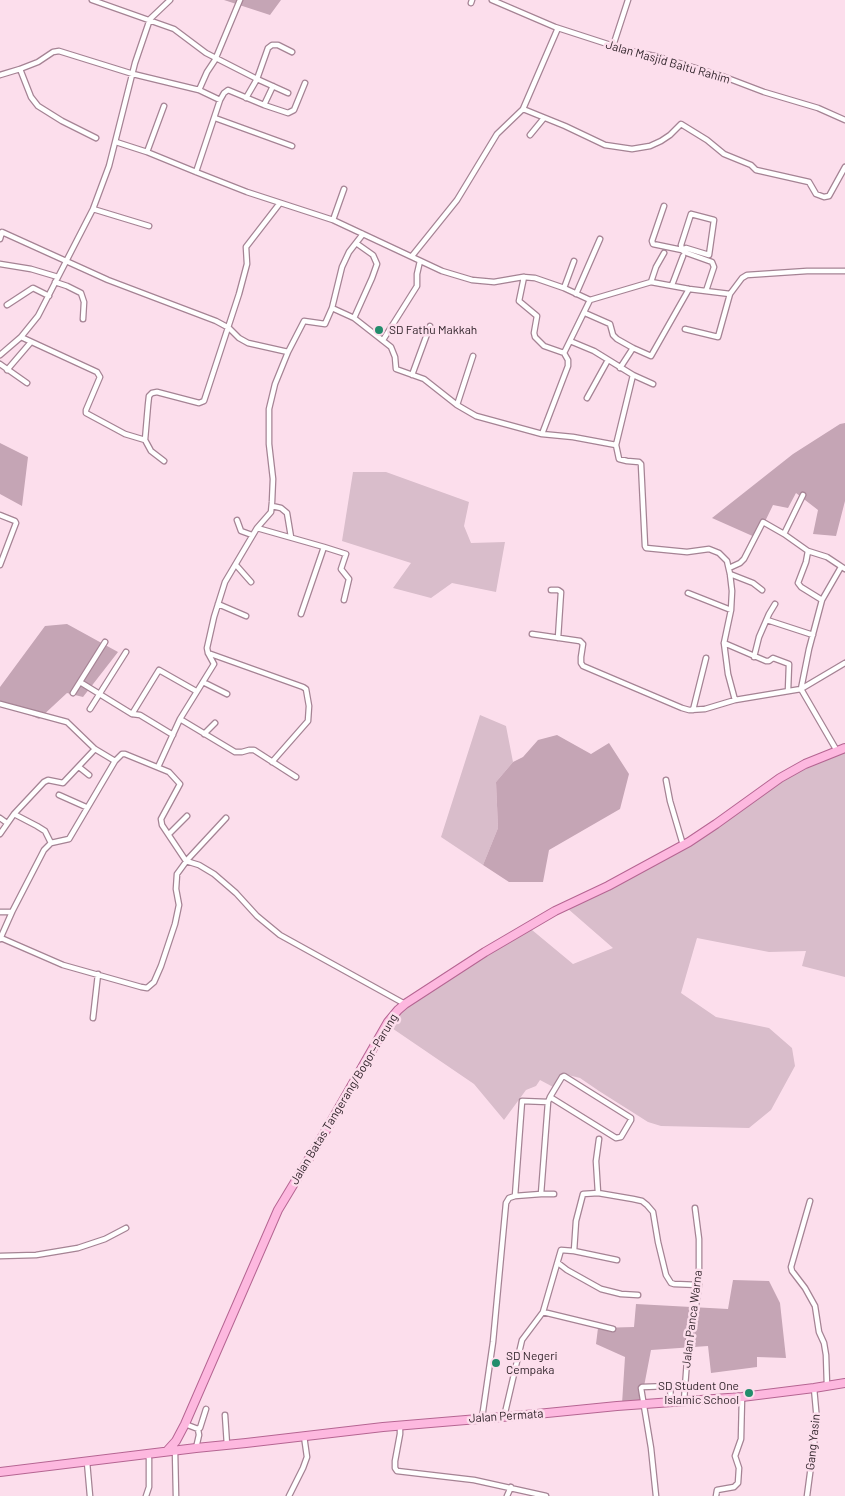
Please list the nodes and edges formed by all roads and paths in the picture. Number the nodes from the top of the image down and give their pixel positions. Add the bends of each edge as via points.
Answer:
1 (92, 0) edge
2 (170, 0) edge
3 (492, 0) edge
4 (628, 0) edge
5 (238, 1) edge
6 (150, 19) junction
7 (558, 28) junction
8 (613, 46) junction
9 (292, 52) dead end
10 (216, 57) junction
11 (20, 69) junction
12 (133, 74) junction
13 (0, 75) edge
14 (257, 79) junction
15 (305, 83) dead end
16 (273, 86) junction
17 (199, 90) junction
18 (288, 93) dead end
19 (246, 98) junction
20 (220, 100) junction
21 (264, 105) junction
22 (164, 106) dead end
23 (523, 109) junction
24 (215, 118) junction
25 (544, 118) junction
26 (845, 120) edge
27 (530, 135) dead end
28 (96, 138) dead end
29 (116, 142) junction
30 (292, 146) dead end
31 (147, 152) junction
32 (845, 167) edge
33 (196, 172) junction
34 (344, 189) dead end
35 (280, 202) junction
36 (664, 206) dead end
37 (93, 209) junction
38 (333, 220) junction
39 (149, 226) dead end
40 (363, 234) junction
41 (0, 239) edge
42 (600, 239) dead end
43 (356, 243) junction
44 (682, 250) junction
45 (664, 253) dead end
46 (412, 256) junction
47 (682, 256) dead end
48 (66, 261) junction
49 (420, 261) junction
50 (574, 261) dead end
51 (0, 264) edge
52 (845, 271) edge
53 (524, 277) junction
54 (57, 279) junction
55 (651, 282) junction
56 (672, 285) junction
57 (564, 288) junction
58 (689, 289) junction
59 (706, 291) junction
60 (576, 294) junction
61 (730, 294) junction
62 (49, 296) junction
63 (590, 300) junction
64 (7, 305) dead end
65 (332, 308) junction
66 (584, 313) junction
67 (354, 318) junction
68 (83, 319) dead end
69 (430, 326) dead end
70 (229, 328) junction
71 (685, 329) dead end
72 (21, 337) junction
73 (384, 340) junction
74 (570, 341) junction
75 (31, 342) junction
76 (633, 348) junction
77 (288, 352) junction
78 (564, 353) junction
79 (0, 355) edge
80 (473, 356) dead end
81 (608, 360) junction
82 (0, 364) edge
83 (620, 368) junction
84 (7, 370) junction
85 (412, 375) junction
86 (633, 375) junction
87 (27, 383) dead end
88 (653, 384) dead end
89 (587, 398) dead end
90 (456, 405) junction
91 (542, 434) junction
92 (145, 440) junction
93 (616, 445) junction
94 (164, 461) dead end
95 (803, 495) dead end
96 (272, 506) junction
97 (0, 515) edge
98 (237, 520) dead end
99 (257, 528) junction
100 (784, 534) junction
101 (252, 535) junction
102 (291, 537) junction
103 (324, 547) junction
104 (808, 550) junction
105 (236, 565) junction
106 (0, 566) edge
107 (729, 568) junction
108 (843, 568) edge
109 (730, 574) junction
110 (251, 582) dead end
111 (551, 590) dead end
112 (762, 590) dead end
113 (688, 592) dead end
114 (344, 600) dead end
115 (822, 600) junction
116 (218, 604) junction
117 (776, 604) dead end
118 (731, 610) junction
119 (301, 614) dead end
120 (246, 616) dead end
121 (767, 620) junction
122 (532, 634) dead end
123 (813, 635) junction
124 (558, 638) junction
125 (105, 642) dead end
126 (724, 643) junction
127 (126, 652) dead end
128 (208, 653) junction
129 (754, 656) junction
130 (706, 658) dead end
131 (845, 663) edge
132 (80, 682) junction
133 (203, 682) junction
134 (801, 689) junction
135 (196, 691) junction
136 (788, 691) junction
137 (73, 693) dead end
138 (100, 694) junction
139 (227, 694) dead end
140 (735, 700) junction
141 (0, 704) edge
142 (90, 710) dead end
143 (693, 710) junction
144 (132, 714) junction
145 (180, 719) junction
146 (215, 723) dead end
147 (204, 734) junction
148 (173, 735) junction
149 (95, 749) junction
150 (841, 749) edge
151 (114, 761) junction
152 (272, 762) junction
153 (79, 767) junction
154 (158, 767) junction
155 (88, 775) dead end
156 (296, 777) dead end
157 (666, 780) dead end
158 (59, 795) dead end
159 (86, 808) junction
160 (14, 814) junction
161 (187, 816) dead end
162 (0, 818) edge
163 (226, 818) dead end
164 (7, 823) junction
165 (0, 834) edge
166 (169, 834) junction
167 (51, 843) junction
168 (683, 845) junction
169 (186, 861) junction
170 (0, 912) edge
171 (12, 912) junction
172 (0, 938) edge
173 (98, 974) junction
174 (405, 1004) junction
175 (93, 1018) dead end
176 (549, 1100) junction
177 (598, 1139) dead end
178 (598, 1193) junction
179 (541, 1194) junction
180 (554, 1194) dead end
181 (515, 1196) junction
182 (810, 1201) dead end
183 (696, 1208) dead end
184 (126, 1228) dead end
185 (574, 1251) junction
186 (0, 1256) edge
187 (617, 1260) dead end
188 (558, 1263) junction
189 (698, 1285) junction
190 (638, 1295) dead end
191 (543, 1312) junction
192 (613, 1329) dead end
193 (845, 1383) edge
194 (827, 1386) junction
195 (814, 1388) junction
196 (742, 1397) junction
197 (684, 1401) junction
198 (671, 1402) junction
199 (644, 1404) junction
200 (206, 1409) dead end
201 (225, 1415) dead end
202 (504, 1417) junction
203 (482, 1418) junction
204 (185, 1424) junction
205 (400, 1426) junction
206 (198, 1429) junction
207 (304, 1436) junction
208 (227, 1446) junction
209 (196, 1448) junction
210 (171, 1451) junction
211 (148, 1454) junction
212 (86, 1462) junction
213 (0, 1472) edge
214 (511, 1487) junction
215 (90, 1496) edge
216 (146, 1496) edge
217 (176, 1496) edge
218 (290, 1496) edge
219 (507, 1496) edge
220 (546, 1496) edge
221 (656, 1496) edge
222 (716, 1496) edge
223 (809, 1496) edge

1 - 6 street
2 - 6 street
3 - 7 street, Jalan Masjid Baitu Rahim
4 - 8 street
5 - 10 street
6 - 10 street via 174,29
6 - 12 street
7 - 8 street, Jalan Masjid Baitu Rahim
7 - 23 street
8 - 26 street, Jalan Masjid Baitu Rahim via 722,76
9 - 14 street via 278,45 268,48
10 - 14 street
10 - 17 street
11 - 12 street via 59,51
11 - 13 street
11 - 28 street via 38,106
12 - 17 street
12 - 29 street
14 - 16 street
14 - 19 street
15 - 21 street via 292,112
16 - 18 street
16 - 21 street
17 - 20 street
19 - 20 street via 228,90
19 - 21 street
20 - 24 street
22 - 31 street
23 - 25 street
23 - 46 street via 498,134 457,200
24 - 30 street
24 - 33 street
25 - 27 street
25 - 32 street via 605,145 632,149 656,144 681,124 724,154 756,170 809,182 816,194 824,197 829,196
29 - 31 street
29 - 37 street
31 - 33 street
33 - 35 street
34 - 38 street
35 - 38 street
35 - 70 street via 246,246 246,267
36 - 44 street via 653,244
37 - 39 street
37 - 48 street
38 - 40 street
40 - 43 street
40 - 46 street
41 - 48 street via 2,232
42 - 60 street
43 - 65 street via 342,267
43 - 67 street via 373,255 376,264
44 - 44 street via 686,248 709,254 714,220 691,214
44 - 59 street via 712,262 714,267
45 - 55 street
46 - 49 street
47 - 56 street
48 - 54 street
48 - 70 street
49 - 53 street via 472,280 494,282
49 - 73 street via 417,286
50 - 57 street
51 - 54 street via 31,269
52 - 61 street via 747,275
53 - 57 street
53 - 78 street via 519,301 537,316 535,337 544,346
54 - 62 street
54 - 68 street via 81,294
55 - 56 street
55 - 63 street
56 - 58 street
57 - 60 street
58 - 59 street
58 - 76 street via 653,354
59 - 61 street
60 - 63 street
61 - 71 street via 718,337
62 - 64 street via 33,288
62 - 72 street
63 - 66 street
65 - 67 street
65 - 77 street via 325,324 304,321
66 - 74 street
66 - 76 street via 610,324 616,339
67 - 73 street
69 - 85 street
70 - 77 street via 248,343
70 - 92 street via 204,401 199,403 152,393 149,396
72 - 75 street
72 - 79 street
73 - 85 street via 394,352 396,369
74 - 78 street
74 - 81 street
75 - 84 street
75 - 92 street via 97,372 100,377 86,413 125,434
76 - 83 street
77 - 96 street via 269,410
78 - 91 street via 568,366
80 - 90 street
81 - 83 street
81 - 89 street
82 - 84 street
83 - 86 street
84 - 87 street
85 - 90 street via 433,385
86 - 88 street
86 - 93 street
90 - 91 street via 476,416
91 - 93 street
92 - 94 street via 151,451
93 - 107 street via 620,459 640,464 644,546 687,552 713,549 724,557
95 - 100 street
96 - 99 street via 269,516
96 - 102 street via 287,513
97 - 106 street via 16,523
98 - 101 street via 241,531
99 - 101 street
99 - 102 street
100 - 104 street
100 - 107 street via 763,522 744,558
101 - 105 street
102 - 103 street
103 - 114 street via 346,554 341,569 349,579
103 - 119 street
104 - 108 street
104 - 115 street via 798,583
105 - 110 street
105 - 116 street via 227,577
107 - 109 street
108 - 115 street
109 - 112 street
109 - 118 street
111 - 124 street via 561,592
113 - 118 street
115 - 123 street
116 - 120 street
116 - 128 street
117 - 121 street
118 - 126 street
121 - 123 street
121 - 129 street
122 - 124 street
123 - 134 street
124 - 143 street via 582,642 582,666
125 - 132 street
126 - 129 street
126 - 140 street
127 - 138 street
128 - 133 street via 214,664
128 - 152 street via 306,690 308,720
129 - 136 street via 789,664
130 - 143 street
131 - 134 street
132 - 137 street
132 - 138 street
133 - 135 street
133 - 139 street
134 - 136 street
134 - 150 street
135 - 144 street via 159,670
135 - 145 street
136 - 140 street
138 - 142 street
138 - 144 street
140 - 143 street
141 - 149 street via 67,722
144 - 148 street via 140,715
145 - 147 street
145 - 148 street
146 - 147 street
147 - 152 street via 235,752 252,750
148 - 154 street
149 - 151 street
149 - 153 street
150 - 168 main road, Jalan Batas Tangerang/Bogor–Parung via 780,778
151 - 154 street via 125,754
151 - 159 street
152 - 156 street
153 - 155 street
153 - 160 street via 62,784 45,781
154 - 166 street via 169,772 180,784 161,819
157 - 168 street
158 - 159 street
159 - 167 street via 69,839
160 - 164 street
160 - 167 street via 45,831
161 - 166 street
162 - 164 street
163 - 169 street
164 - 165 street
166 - 169 street
167 - 171 street via 44,850
168 - 174 main road, Jalan Batas Tangerang/Bogor–Parung via 554,911
169 - 173 street via 176,881 179,905 175,924 153,983 144,988
169 - 174 street via 214,874 280,935
170 - 171 street
171 - 172 street
172 - 173 street via 63,965
173 - 175 street
174 - 204 main road, Jalan Batas Tangerang/Bogor–Parung via 388,1022 278,1210
176 - 176 street via 564,1076 631,1120 621,1137 616,1138
176 - 179 street
176 - 181 street via 522,1101
177 - 178 street
178 - 185 street via 583,1194 576,1221
178 - 189 street via 647,1205 653,1212 666,1275 674,1284
179 - 180 street
179 - 181 street
181 - 203 street via 506,1203 493,1342
182 - 194 street via 791,1267 815,1306 826,1355
183 - 189 street, Jalan Panca Warna
184 - 186 street via 78,1248 36,1255
185 - 187 street
185 - 188 street via 561,1250
188 - 190 street via 601,1289
188 - 191 street
189 - 197 street, Jalan Panca Warna via 689,1333
191 - 192 street
191 - 202 street via 521,1344
193 - 194 main road, Jalan Permata
194 - 195 main road, Jalan Permata
195 - 196 main road, Jalan Permata
195 - 223 street, Gang Yasin via 817,1421
196 - 197 main road, Jalan Permata
196 - 222 street via 741,1438 734,1456 739,1468 738,1483 734,1487 717,1490
197 - 198 main road, Jalan Permata
198 - 199 main road, Jalan Permata
198 - 199 street via 670,1386 642,1387
199 - 202 main road, Jalan Permata
199 - 221 street
200 - 206 street
201 - 208 street
202 - 203 main road, Jalan Permata
203 - 205 main road, Jalan Permata
204 - 206 street
204 - 210 main road, Jalan Batas Tangerang/Bogor–Parung
205 - 207 main road, Jalan Permata
205 - 214 street via 394,1461 396,1471
206 - 209 street
207 - 208 main road, Jalan Permata
207 - 218 street via 307,1456
208 - 209 main road, Jalan Permata
209 - 210 main road, Jalan Permata
210 - 211 main road
210 - 217 street
211 - 212 main road
211 - 216 street via 149,1487
212 - 213 main road
212 - 215 street
214 - 219 street
214 - 220 street

